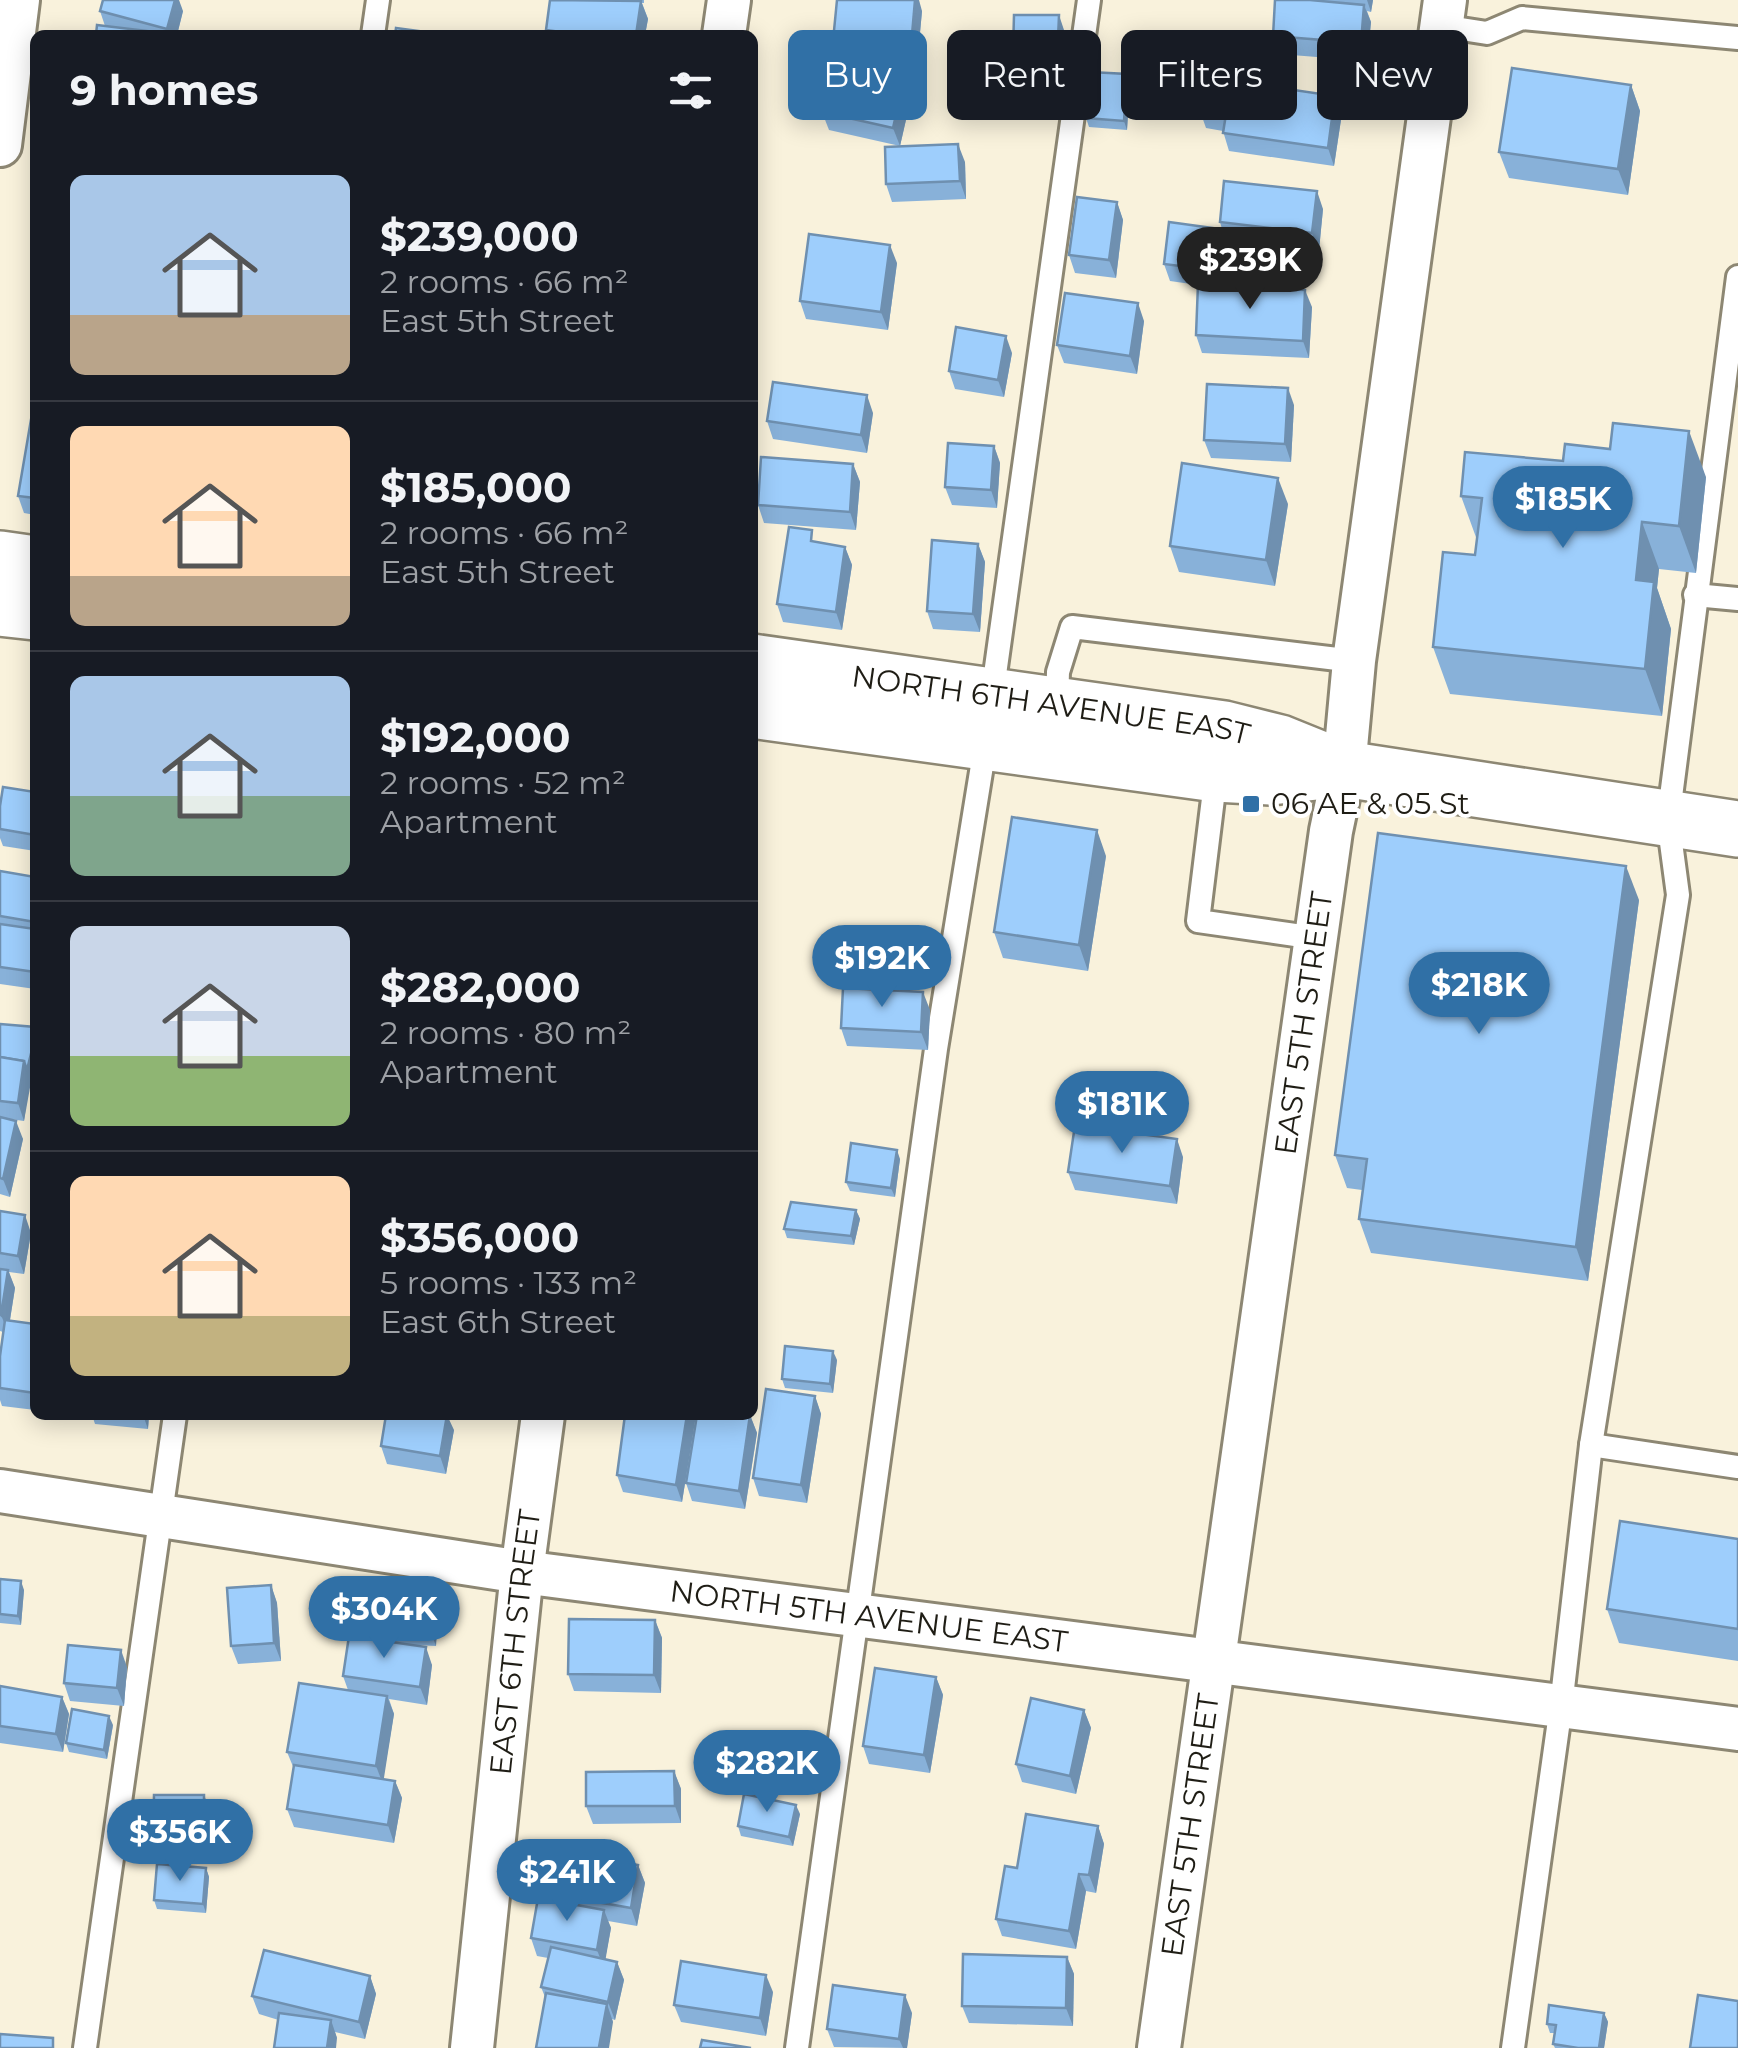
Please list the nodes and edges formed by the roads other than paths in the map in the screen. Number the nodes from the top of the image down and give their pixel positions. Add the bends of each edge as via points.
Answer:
1 (18, 0) edge
2 (378, 0) edge
3 (729, 0) edge
4 (1089, 0) edge
5 (1444, 13) edge
6 (374, 30) edge
7 (725, 30) edge
8 (1738, 38) edge
9 (0, 144) edge
10 (1738, 278) edge
11 (0, 560) edge
12 (30, 563) edge
13 (1695, 595) junction
14 (1738, 599) edge
15 (0, 608) edge
16 (30, 611) edge
17 (1354, 661) junction
18 (758, 663) edge
19 (1057, 703) junction
20 (758, 710) edge
21 (989, 718) junction
22 (1344, 769) junction
23 (1216, 774) junction
24 (1668, 820) junction
25 (1738, 829) edge
26 (1316, 938) junction
27 (174, 1420) edge
28 (542, 1420) edge
29 (1592, 1445) junction
30 (1738, 1467) edge
31 (0, 1491) edge
32 (160, 1516) junction
33 (522, 1572) junction
34 (857, 1616) junction
35 (1216, 1663) junction
36 (1561, 1706) junction
37 (1738, 1729) edge
38 (86, 2048) edge
39 (472, 2048) edge
40 (796, 2048) edge
41 (1159, 2048) edge
42 (1513, 2048) edge

1 - 9 street
2 - 6 lane
3 - 7 street
4 - 21 lane
5 - 8 lane via 1488,33 1522,18
5 - 17 street, EAST 5TH STREET
10 - 13 lane
11 - 12 main road
13 - 14 lane
13 - 24 lane
15 - 16 main road
17 - 19 lane via 1072,627 1058,672
17 - 22 street, EAST 5TH STREET
18 - 21 main road, NORTH 6TH AVENUE EAST
19 - 21 main road, NORTH 6TH AVENUE EAST
19 - 22 main road, NORTH 6TH AVENUE EAST via 1224,729
20 - 21 main road, NORTH 6TH AVENUE EAST
21 - 23 main road, NORTH 6TH AVENUE EAST
21 - 34 lane
22 - 23 main road, NORTH 6TH AVENUE EAST
22 - 24 main road, NORTH 6TH AVENUE EAST
22 - 26 street, EAST 5TH STREET
23 - 26 lane via 1198,921
24 - 25 main road, NORTH 6TH AVENUE EAST
24 - 29 lane via 1678,896
26 - 35 street, EAST 5TH STREET
27 - 32 lane
28 - 33 street, EAST 6TH STREET
29 - 30 lane
29 - 36 lane
31 - 32 street, NORTH 5TH AVENUE EAST
32 - 33 street, NORTH 5TH AVENUE EAST
32 - 38 lane
33 - 34 street, NORTH 5TH AVENUE EAST
33 - 39 street, EAST 6TH STREET
34 - 35 street, NORTH 5TH AVENUE EAST
34 - 40 lane
35 - 36 street, NORTH 5TH AVENUE EAST
35 - 41 street, EAST 5TH STREET
36 - 37 street, NORTH 5TH AVENUE EAST
36 - 42 lane

